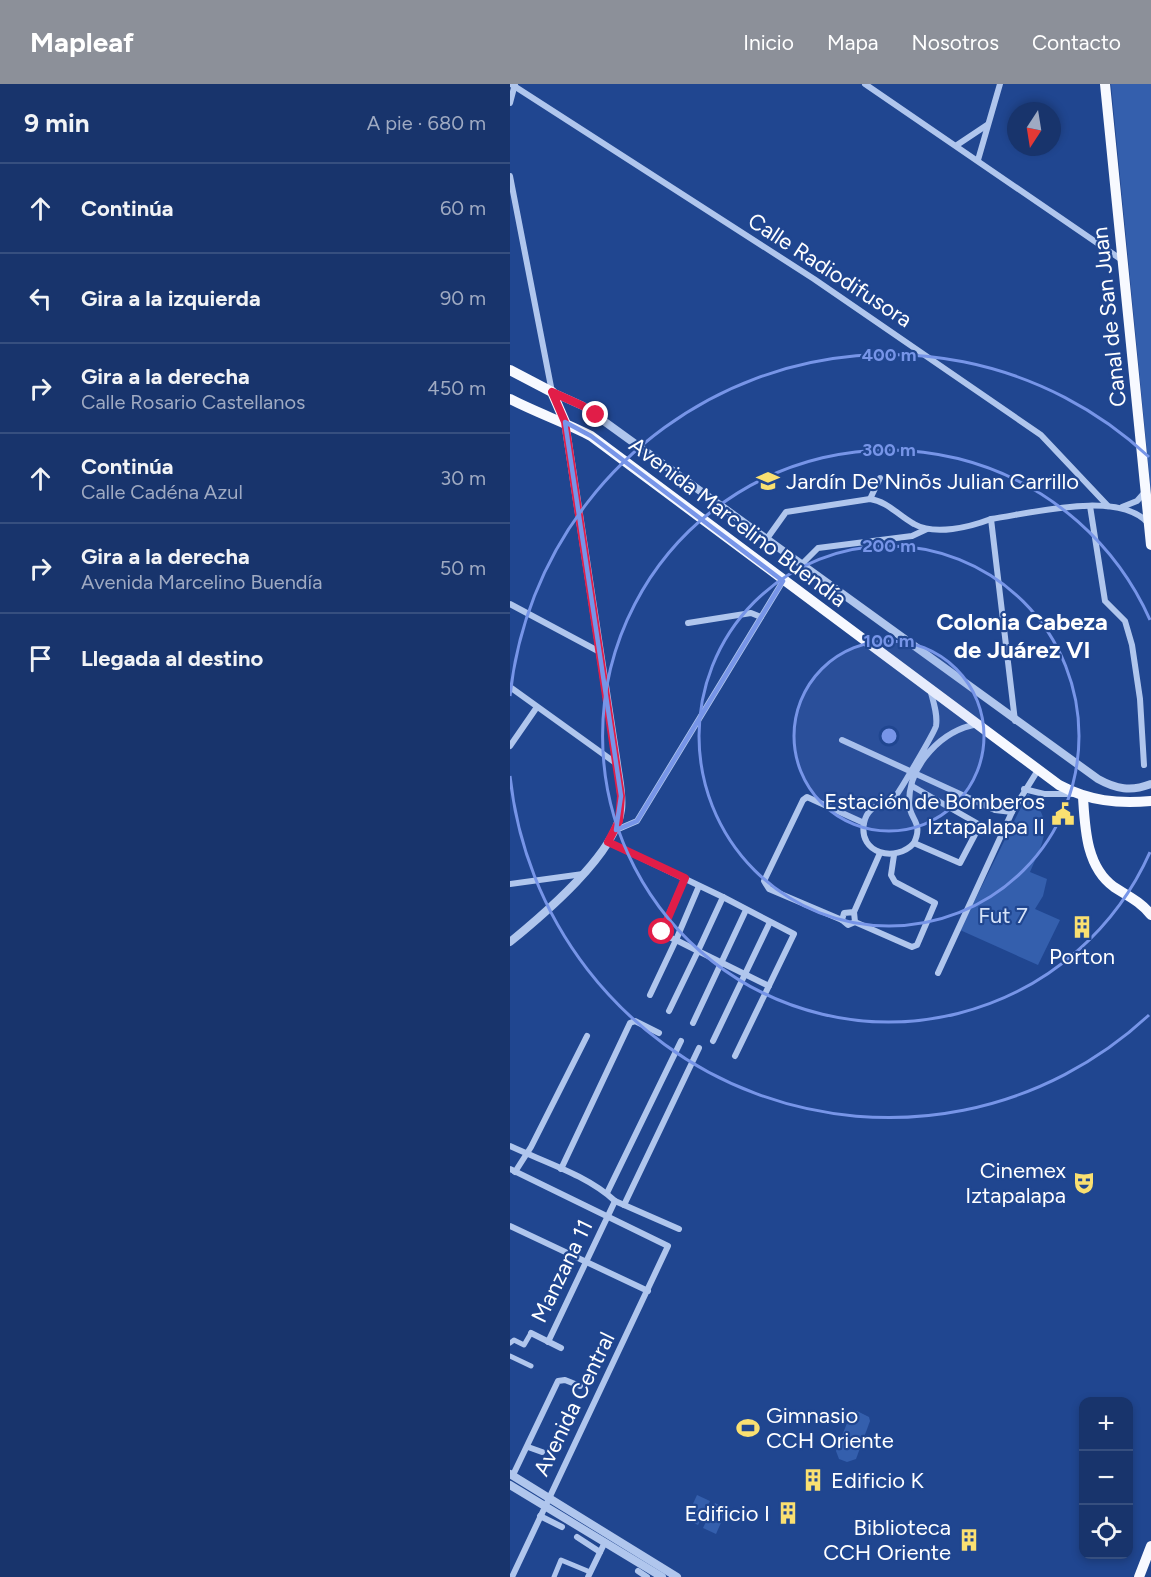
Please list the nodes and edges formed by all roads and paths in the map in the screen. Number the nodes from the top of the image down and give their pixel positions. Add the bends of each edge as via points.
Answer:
1 (514, 84) edge
2 (865, 84) edge
3 (1000, 84) edge
4 (1105, 84) edge
5 (510, 103) edge
6 (988, 125) junction
7 (957, 145) junction
8 (978, 160) junction
9 (510, 176) edge
10 (1123, 261) junction
11 (510, 370) edge
12 (552, 392) junction
13 (510, 399) edge
14 (565, 422) junction
15 (880, 478) dead end
16 (1146, 490) junction
17 (870, 499) junction
18 (1090, 506) junction
19 (1108, 506) junction
20 (1122, 507) junction
21 (992, 519) junction
22 (1150, 524) edge
23 (927, 529) junction
24 (766, 540) junction
25 (1151, 545) edge
26 (802, 564) junction
27 (783, 581) junction
28 (510, 604) edge
29 (761, 617) junction
30 (688, 623) dead end
31 (598, 651) junction
32 (510, 687) edge
33 (930, 689) junction
34 (537, 707) junction
35 (1015, 721) junction
36 (978, 724) junction
37 (842, 741) dead end
38 (510, 746) edge
39 (617, 764) junction
40 (1144, 765) dead end
41 (1038, 770) junction
42 (914, 773) junction
43 (1151, 784) edge
44 (912, 786) junction
45 (1024, 789) junction
46 (1080, 796) junction
47 (1151, 801) edge
48 (1012, 812) junction
49 (864, 823) junction
50 (616, 830) junction
51 (608, 842) junction
52 (914, 843) junction
53 (880, 853) junction
54 (894, 855) junction
55 (583, 873) junction
56 (685, 878) junction
57 (510, 884) edge
58 (699, 886) junction
59 (723, 897) junction
60 (746, 910) junction
61 (1151, 915) edge
62 (856, 916) junction
63 (842, 918) junction
64 (770, 922) junction
65 (676, 940) junction
66 (510, 942) edge
67 (698, 951) junction
68 (721, 962) junction
69 (745, 973) junction
70 (938, 973) dead end
71 (769, 986) junction
72 (650, 995) dead end
73 (669, 1011) dead end
74 (693, 1023) dead end
75 (659, 1033) dead end
76 (587, 1036) dead end
77 (681, 1041) dead end
78 (713, 1041) dead end
79 (699, 1048) dead end
80 (735, 1056) dead end
81 (510, 1146) edge
82 (526, 1154) junction
83 (561, 1169) junction
84 (512, 1171) edge
85 (607, 1193) junction
86 (615, 1201) junction
87 (624, 1205) junction
88 (608, 1216) junction
89 (510, 1226) edge
90 (678, 1229) dead end
91 (586, 1262) junction
92 (648, 1291) junction
93 (531, 1333) joint
94 (548, 1342) junction
95 (510, 1343) edge
96 (561, 1348) dead end
97 (510, 1356) edge
98 (531, 1366) dead end
99 (580, 1386) dead end
100 (528, 1447) junction
101 (542, 1452) dead end
102 (512, 1474) edge
103 (510, 1485) edge
104 (547, 1502) junction
105 (540, 1516) junction
106 (561, 1527) dead end
107 (577, 1537) dead end
108 (605, 1542) junction
109 (1151, 1546) edge
110 (600, 1552) junction
111 (638, 1571) dead end
112 (589, 1574) edge
113 (512, 1577) edge
114 (554, 1577) edge
115 (647, 1577) edge
116 (660, 1577) edge
117 (677, 1577) edge
118 (1139, 1577) edge

1 - 5 street
1 - 19 street, Calle Radiodifusora via 814,279 1041,435
2 - 7 street
3 - 6 street
4 - 10 main road, Canal de San Juan
6 - 7 street
6 - 8 street
7 - 8 street
8 - 10 street
9 - 12 street
10 - 16 main road, Canal de San Juan
11 - 12 main road, Avenida Marcelino Buendía
12 - 14 main road
12 - 24 street, Avenida Marcelino Buendía via 583,406
13 - 14 main road, Avenida Marcelino Buendía via 544,417
14 - 27 main road, Avenida Marcelino Buendía via 591,436
14 - 31 street
15 - 17 street
16 - 20 street via 1137,501
16 - 22 main road, Canal de San Juan
17 - 23 street
17 - 24 street via 786,512
18 - 19 street
18 - 21 street
18 - 40 street via 1105,601 1125,621 1132,645
19 - 20 street
20 - 22 street via 1138,513
21 - 23 street
21 - 35 street
22 - 25 main road, Canal de San Juan
23 - 26 street via 912,536 818,548
24 - 26 street, Avenida Marcelino Buendía
26 - 35 street, Avenida Marcelino Buendía
27 - 29 street
27 - 33 main road, Avenida Marcelino Buendía
28 - 31 street
29 - 30 street via 751,613
29 - 50 street via 637,821
31 - 39 street
32 - 34 street
33 - 36 main road, Avenida Marcelino Buendía
33 - 42 street via 935,729
34 - 38 street
34 - 39 street
35 - 43 street, Avenida Marcelino Buendía via 1110,786 1131,789
36 - 41 main road, Avenida Marcelino Buendía
36 - 42 street via 944,737
37 - 42 street
39 - 50 street via 621,810
41 - 45 street
41 - 46 main road, Avenida Marcelino Buendía
42 - 44 street
42 - 48 street via 995,810
42 - 49 street via 900,792 870,809
44 - 52 street via 909,807 918,825
44 - 52 street via 980,825 960,863
45 - 46 street
45 - 48 street
46 - 47 main road, Avenida Marcelino Buendía via 1114,802
46 - 61 main road via 1097,868
48 - 70 street
49 - 53 street via 868,843
49 - 63 street via 807,797 764,881 769,889
50 - 51 street
51 - 55 street
51 - 56 street
52 - 54 street
53 - 54 street
53 - 62 street
54 - 62 street via 892,879 934,902 915,948
55 - 57 street
55 - 66 street via 561,899
56 - 58 street
56 - 65 street via 662,930
58 - 59 street
58 - 65 street
59 - 60 street
59 - 67 street
60 - 64 street
60 - 68 street
62 - 63 street
62 - 63 street via 848,926
64 - 69 street
64 - 71 street via 794,934
65 - 67 street
65 - 72 street
67 - 68 street
67 - 73 street
68 - 69 street
68 - 74 street
69 - 71 street
69 - 78 street
71 - 80 street
75 - 83 street via 635,1021 630,1023
76 - 82 street
77 - 85 street
79 - 87 street
81 - 82 street
82 - 83 street
82 - 84 street
83 - 85 street
84 - 88 street
85 - 86 street
86 - 87 street
86 - 88 street, Manzana 11
87 - 90 street
88 - 91 street, Manzana 11
88 - 92 street, Avenida Central via 668,1246
89 - 91 street
91 - 92 street
91 - 94 street, Manzana 11
92 - 104 street, Avenida Central
93 - 94 street
93 - 95 street via 524,1345 514,1340
94 - 96 street
97 - 98 street
99 - 100 street via 563,1379 558,1381
100 - 101 street
100 - 102 street
102 - 104 street
103 - 104 street
104 - 105 street, Avenida Central
104 - 108 street
104 - 117 street
105 - 106 street
105 - 113 street, Avenida Central
107 - 110 street
108 - 110 street
108 - 116 street
109 - 118 main road
110 - 112 street
111 - 115 street
112 - 114 street via 561,1560

